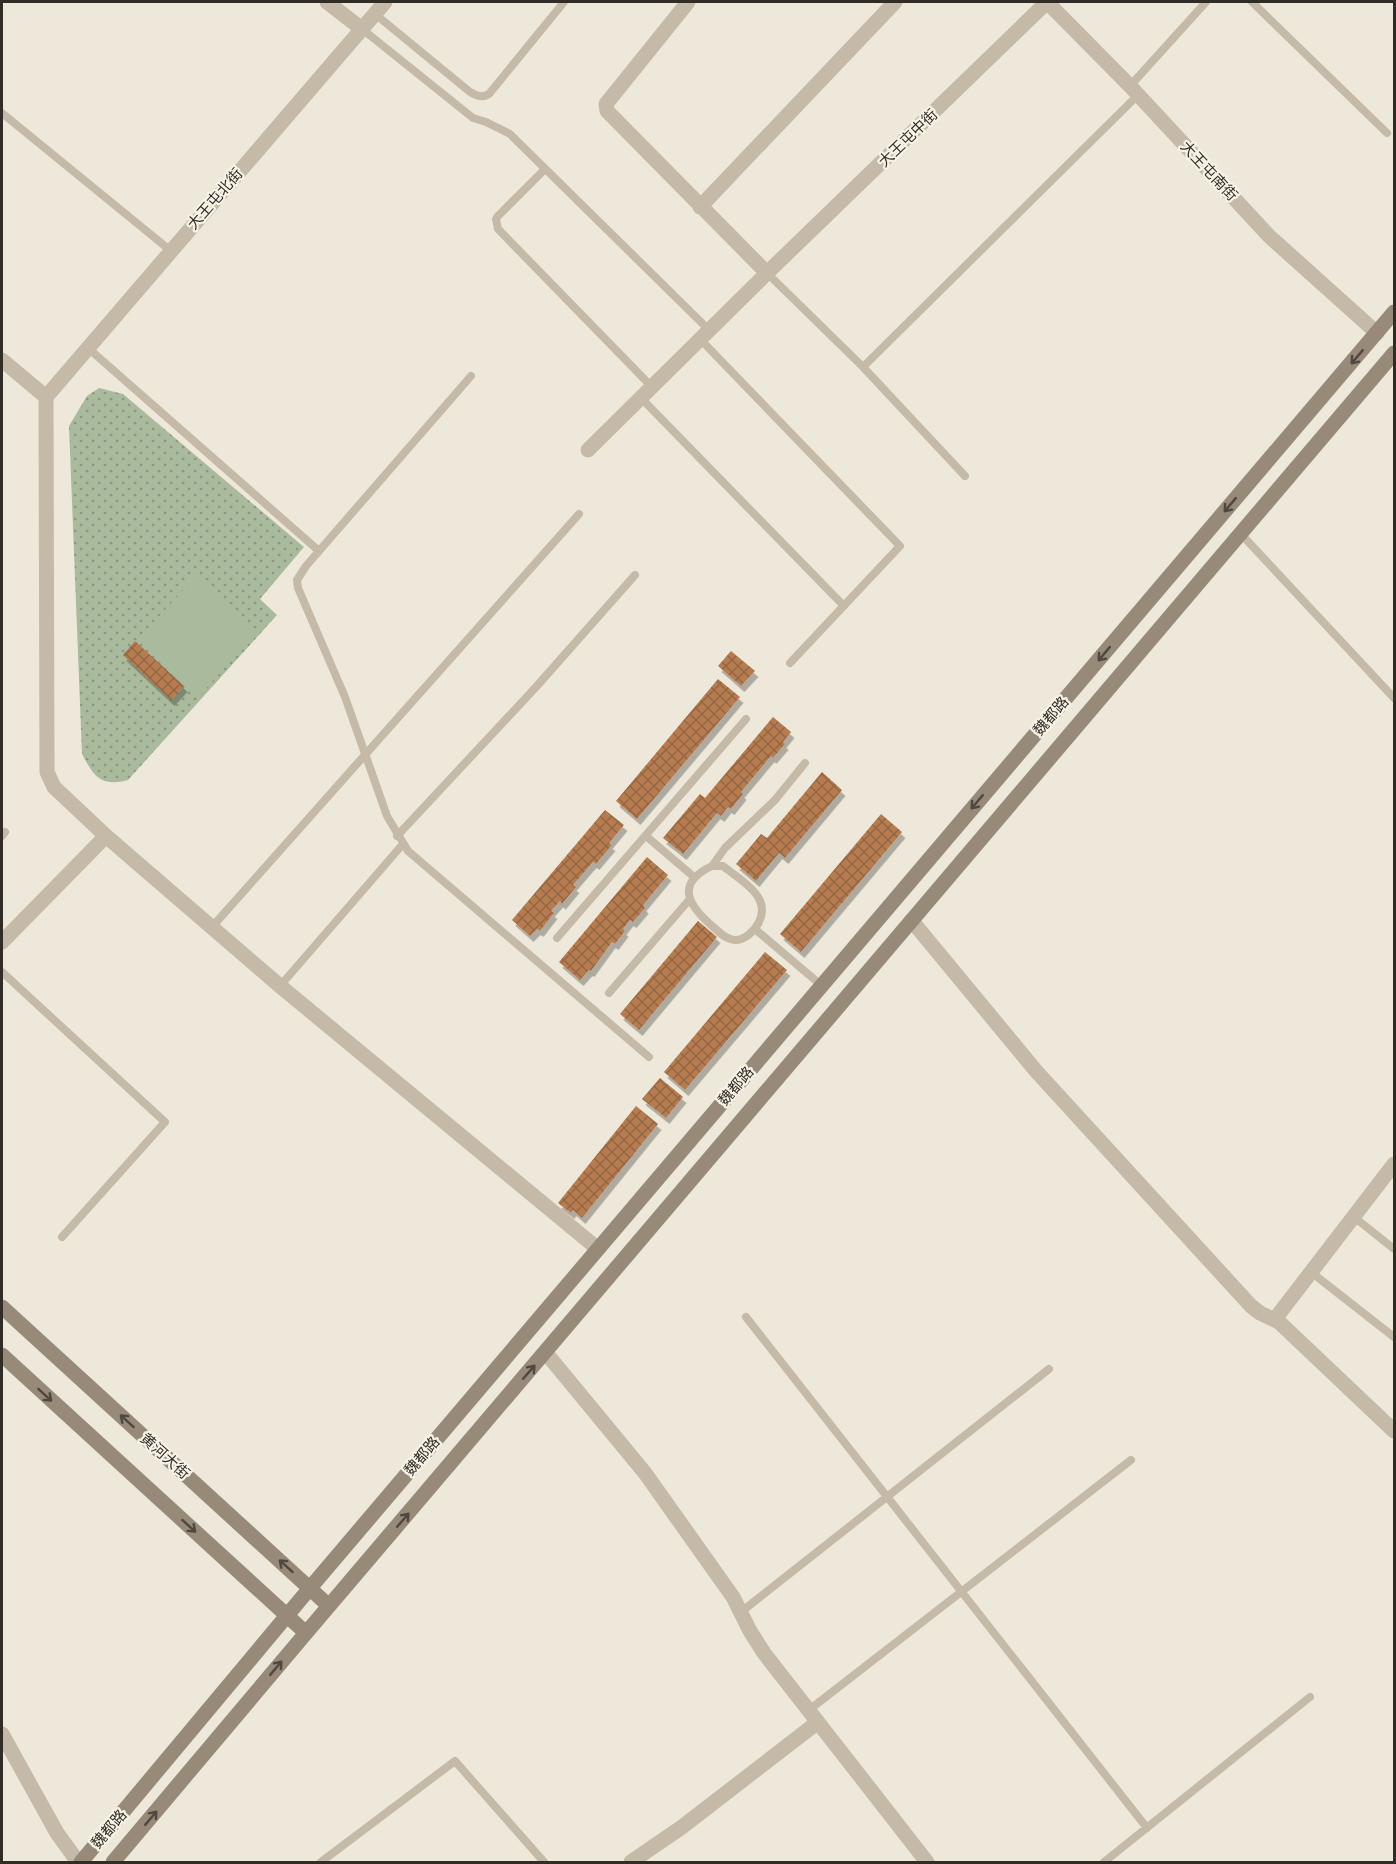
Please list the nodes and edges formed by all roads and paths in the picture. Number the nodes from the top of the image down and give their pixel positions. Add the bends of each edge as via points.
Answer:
1 (327, 2) edge
2 (385, 2) edge
3 (564, 2) edge
4 (688, 2) edge
5 (895, 2) edge
6 (1047, 2) edge
7 (1206, 2) edge
8 (1252, 2) edge
9 (375, 14) junction
10 (362, 29) junction
11 (1134, 91) junction
12 (2, 113) edge
13 (1387, 133) dead end
14 (545, 169) junction
15 (700, 207) junction
16 (171, 251) junction
17 (767, 273) junction
18 (1395, 312) edge
19 (1377, 333) junction
20 (705, 335) junction
21 (88, 348) junction
22 (1395, 353) edge
23 (2, 360) edge
24 (863, 367) junction
25 (471, 376) dead end
26 (652, 387) junction
27 (45, 397) junction
28 (641, 398) junction
29 (588, 450) dead end
30 (965, 476) dead end
31 (579, 514) dead end
32 (1241, 534) junction
33 (319, 551) junction
34 (634, 575) dead end
35 (844, 606) junction
36 (790, 663) dead end
37 (1395, 698) edge
38 (746, 719) dead end
39 (365, 754) junction
40 (805, 763) dead end
41 (106, 836) junction
42 (397, 836) junction
43 (646, 836) junction
44 (403, 844) junction
45 (712, 867) junction
46 (694, 878) junction
47 (689, 900) junction
48 (912, 921) junction
49 (212, 927) junction
50 (755, 929) junction
51 (557, 938) dead end
52 (2, 942) edge
53 (2, 972) edge
54 (821, 985) junction
55 (280, 986) junction
56 (609, 993) dead end
57 (649, 1057) dead end
58 (1395, 1164) edge
59 (1354, 1217) junction
60 (62, 1237) dead end
61 (598, 1249) junction
62 (1395, 1249) edge
63 (1311, 1272) junction
64 (2, 1307) edge
65 (746, 1317) dead end
66 (1275, 1319) junction
67 (1395, 1337) edge
68 (546, 1353) junction
69 (2, 1355) edge
70 (1049, 1369) dead end
71 (1395, 1431) edge
72 (1131, 1460) dead end
73 (887, 1496) junction
74 (310, 1588) junction
75 (962, 1592) junction
76 (329, 1606) junction
77 (741, 1612) junction
78 (288, 1615) junction
79 (306, 1633) junction
80 (1310, 1697) dead end
81 (813, 1716) junction
82 (2, 1734) edge
83 (1147, 1828) junction
84 (80, 1863) edge
85 (113, 1863) edge
86 (321, 1863) edge
87 (544, 1863) edge
88 (631, 1863) edge
89 (927, 1863) edge
90 (1104, 1863) edge

1 - 10 street
2 - 9 street, 大王屯北街
3 - 9 lane via 489,94 478,97
4 - 15 street via 606,104 607,111
5 - 15 street
6 - 11 street, 大王屯南街
6 - 17 street, 大王屯中街
7 - 11 lane
8 - 13 lane
9 - 10 street, 大王屯北街
10 - 14 lane via 473,118 510,134
10 - 16 street, 大王屯北街
11 - 19 street, 大王屯南街 via 1269,236
11 - 24 lane
12 - 16 lane
14 - 20 lane
14 - 26 lane via 498,216 498,229
15 - 17 street
16 - 21 street, 大王屯北街
17 - 20 street, 大王屯中街
17 - 24 lane
18 - 19 main road, 魏都路
19 -> 54 main road, 魏都路
20 - 26 street, 大王屯中街
20 - 35 lane via 900,546
21 - 27 street, 大王屯北街
21 - 33 lane
22 - 32 main road, 魏都路
23 - 27 street
24 - 30 lane
25 - 33 lane
26 - 28 street, 大王屯中街
27 - 41 street via 47,772 54,787
28 - 29 street, 大王屯中街
28 - 35 lane
31 - 39 lane
32 - 37 lane
32 - 48 main road, 魏都路
33 - 39 lane via 297,580 298,588
34 - 42 lane
35 - 36 lane
38 - 43 lane
39 - 42 lane
39 - 49 lane
40 - 45 lane
41 - 49 street
41 - 52 street
42 - 44 lane
43 - 46 lane
43 - 51 lane
44 - 55 lane
44 - 57 lane
45 - 46 lane
45 - 50 lane via 723,866 760,897 761,917
46 - 47 lane
47 - 50 lane via 697,913 725,937 743,938
47 - 56 lane
48 - 66 street via 1036,1071 1251,1306
48 - 68 main road, 魏都路
49 - 55 street
50 - 54 lane
53 - 60 lane via 165,1122
54 - 61 main road, 魏都路
55 - 61 street
58 - 59 street
59 - 62 lane
59 - 63 street
61 - 74 main road, 魏都路
63 - 66 street
63 - 67 lane
74 -> 64 main road, 黄河大街
65 - 73 lane
66 - 71 street
76 -> 68 main road, 魏都路
68 - 77 street via 645,1473
69 -> 78 main road
70 - 73 lane
72 - 75 lane
73 - 75 lane
73 - 77 lane
74 - 76 main road, 黄河大街
74 - 78 main road, 魏都路
75 - 81 lane
75 - 83 lane
76 - 79 main road, 魏都路
77 - 81 street via 764,1653
78 - 79 main road
78 - 84 main road, 魏都路
85 -> 79 main road, 魏都路
80 - 83 lane
81 - 88 street via 682,1827
81 - 89 street
82 - 84 street via 57,1833
83 - 90 lane
86 - 87 lane via 455,1761

